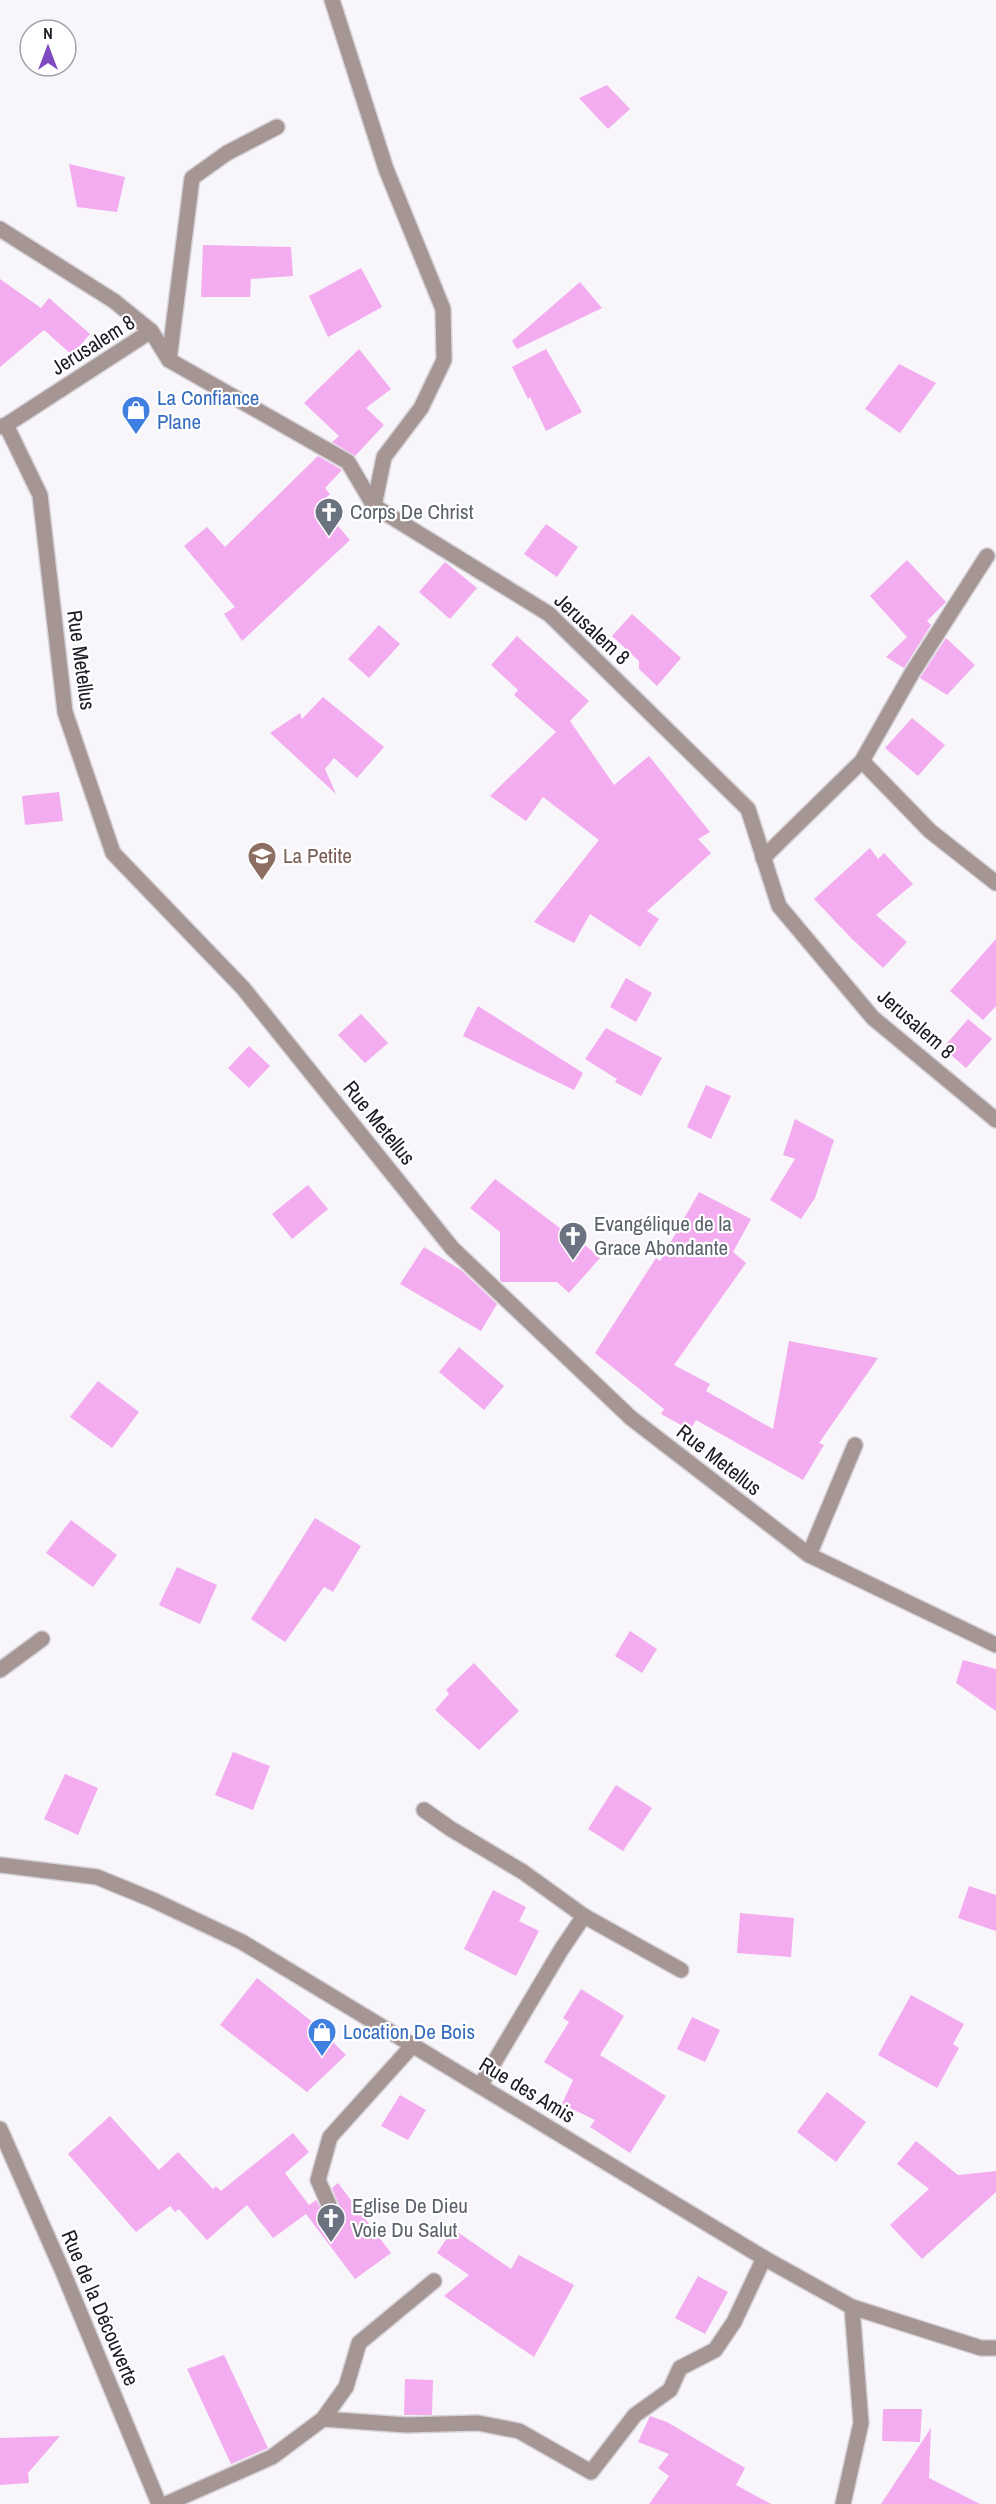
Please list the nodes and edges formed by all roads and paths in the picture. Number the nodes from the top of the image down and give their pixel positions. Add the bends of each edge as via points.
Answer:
1 (332, 0) edge
2 (277, 127) dead end
3 (0, 229) edge
4 (151, 331) junction
5 (169, 360) junction
6 (3, 426) edge
7 (374, 506) junction
8 (987, 556) dead end
9 (862, 761) junction
10 (763, 858) junction
11 (996, 883) edge
12 (996, 1120) edge
13 (855, 1445) dead end
14 (809, 1555) junction
15 (42, 1639) dead end
16 (996, 1645) edge
17 (0, 1670) edge
18 (424, 1810) dead end
19 (0, 1865) edge
20 (584, 1916) junction
21 (681, 1970) dead end
22 (413, 2045) junction
23 (480, 2086) junction
24 (0, 2129) edge
25 (329, 2205) dead end
26 (764, 2258) junction
27 (434, 2281) dead end
28 (852, 2307) junction
29 (996, 2348) edge
30 (323, 2419) junction
31 (159, 2504) edge
32 (166, 2504) edge
33 (843, 2504) edge

1 - 7 street via 386,169 443,309 444,360 421,408 384,457
2 - 5 street via 227,153 192,178
3 - 4 street via 114,302
4 - 5 street, Jerusalem 8
4 - 6 street, Jerusalem 8
5 - 7 street, Jerusalem 8 via 348,462
6 - 14 street, Rue Metellus via 40,495 65,712 113,854 243,988 452,1248 631,1418
7 - 10 street, Jerusalem 8 via 549,614 748,809
8 - 9 street via 912,673
9 - 10 street
9 - 11 street via 930,831
10 - 12 street, Jerusalem 8 via 779,906 873,1018
13 - 14 street
14 - 16 street, Rue Metellus
15 - 17 street
18 - 20 street
19 - 22 street, Rue des Amis via 97,1877 153,1900 242,1942
20 - 21 street
20 - 23 street
22 - 23 street, Rue des Amis
22 - 25 street via 330,2137 318,2180
23 - 26 street, Rue des Amis
24 - 31 street, Rue de la Découverte
26 - 28 street, Rue des Amis
26 - 30 street via 734,2322 715,2349 680,2368 670,2390 635,2415 591,2472 519,2431 478,2423 406,2425
27 - 30 street via 359,2343 346,2387
28 - 29 street, Rue des Amis via 981,2348
28 - 33 street via 861,2423
30 - 32 street via 272,2457

